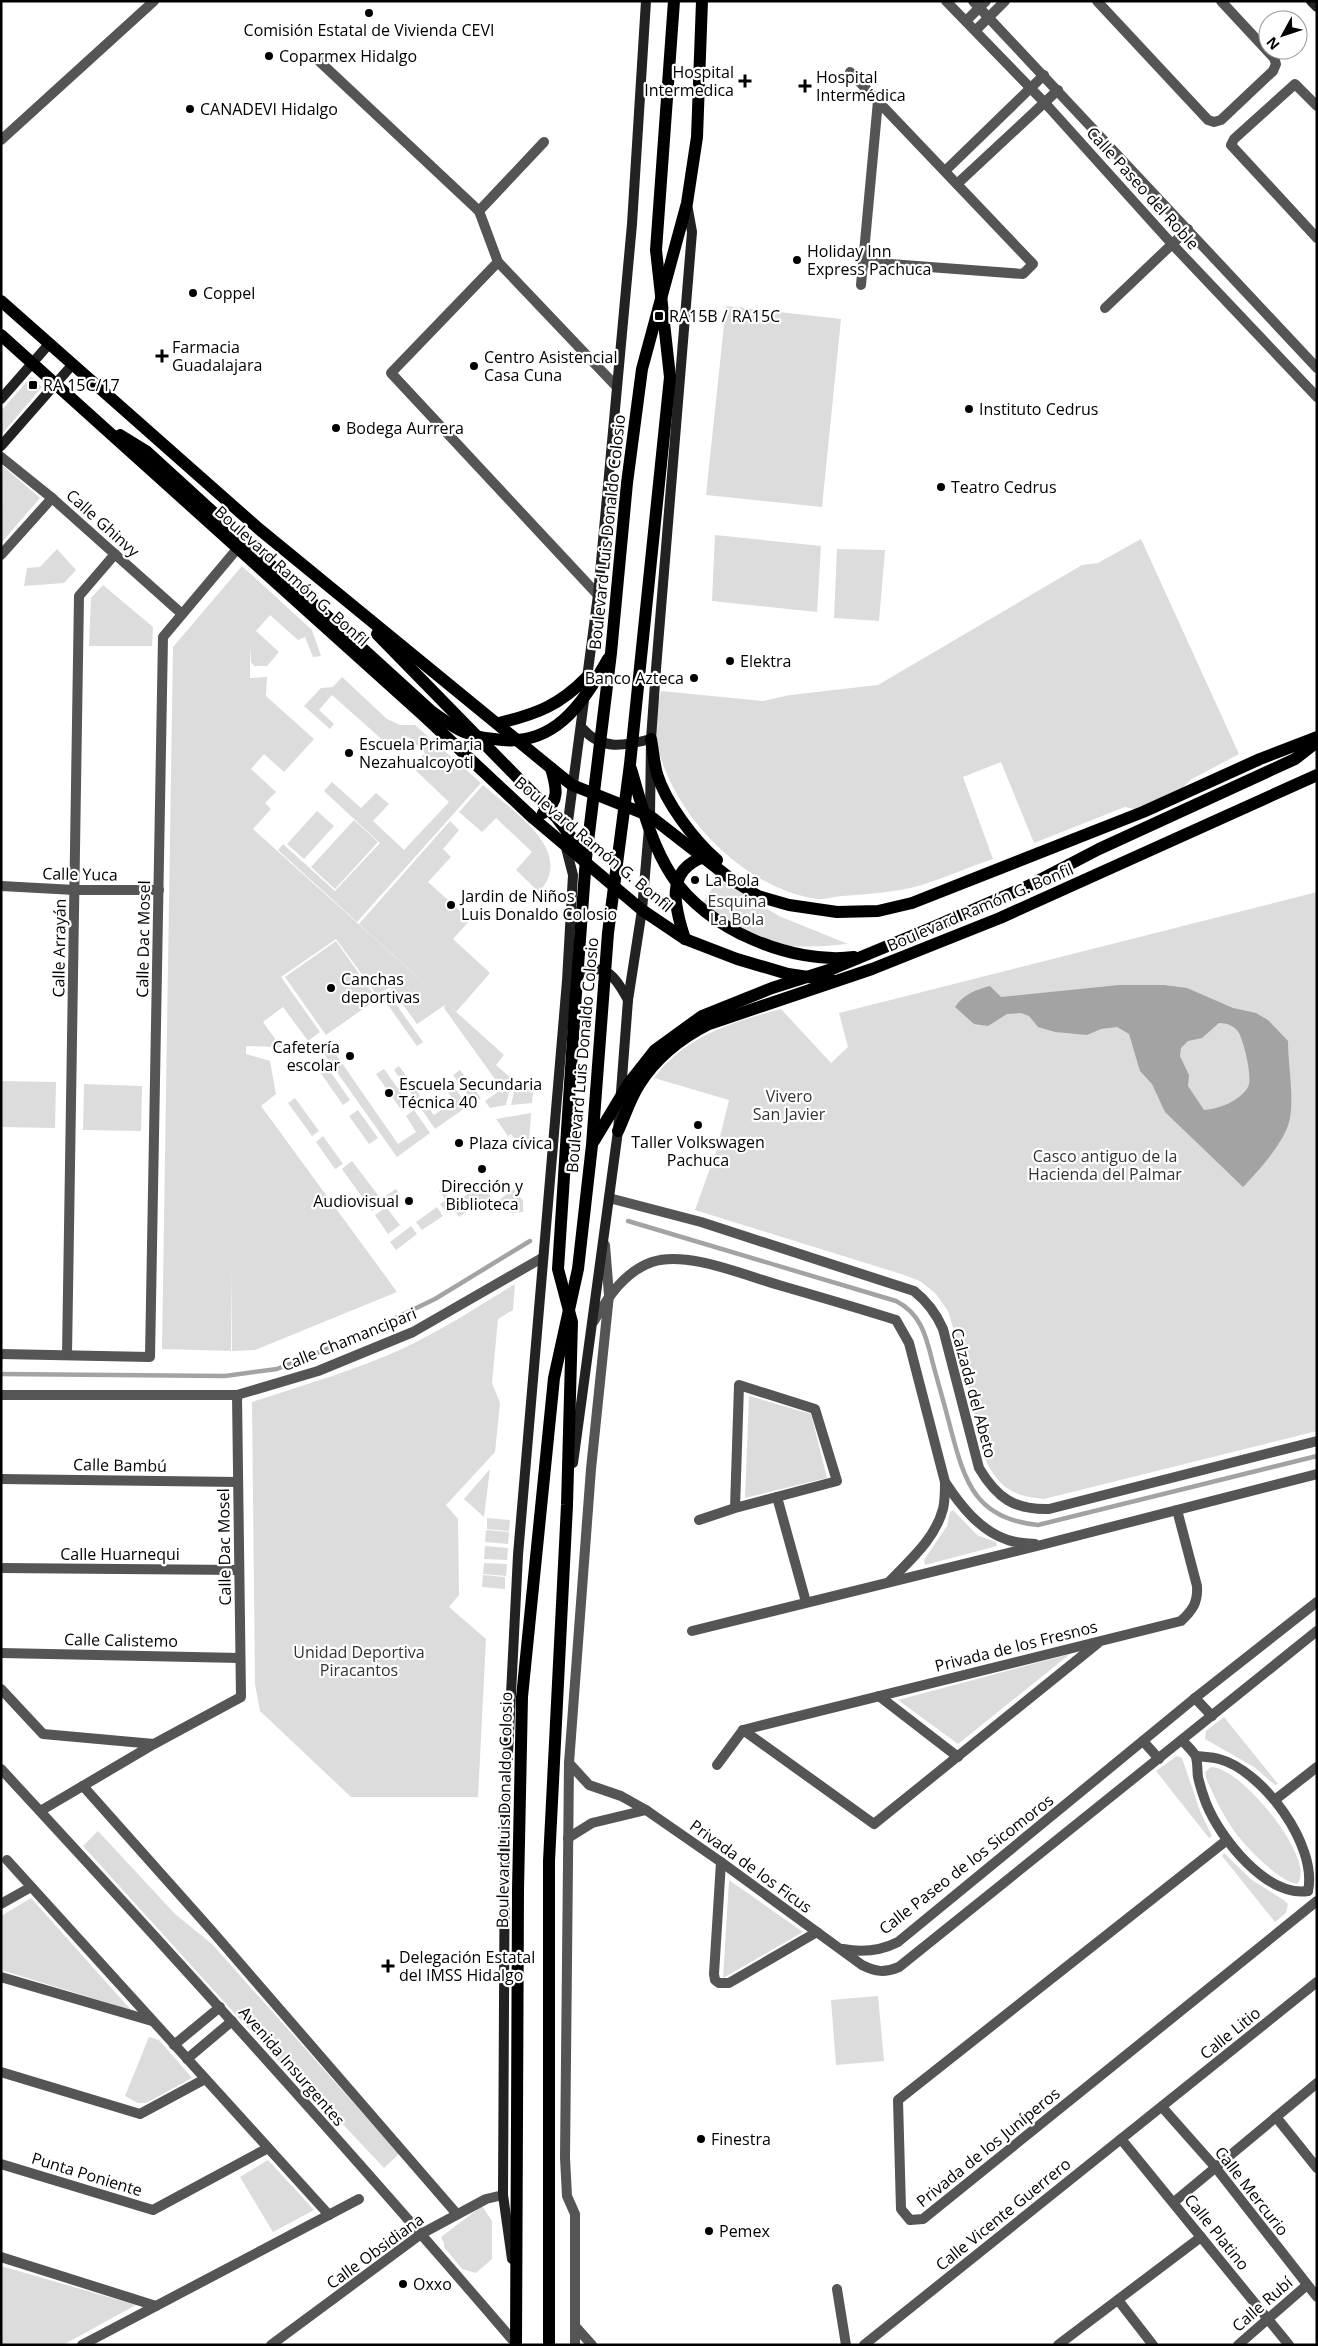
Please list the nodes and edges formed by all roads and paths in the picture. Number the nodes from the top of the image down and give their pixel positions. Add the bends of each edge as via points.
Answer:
1 (154, 1) edge
2 (646, 1) edge
3 (674, 1) edge
4 (702, 1) edge
5 (946, 1) edge
6 (1005, 1) edge
7 (1098, 1) edge
8 (1221, 1) edge
9 (1311, 1) edge
10 (979, 3) edge
11 (1317, 7) edge
12 (989, 17) junction
13 (966, 21) junction
14 (976, 30) junction
15 (319, 61) dead end
16 (850, 72) dead end
17 (1044, 75) junction
18 (1031, 88) junction
19 (1058, 90) junction
20 (878, 101) junction
21 (1045, 103) junction
22 (1317, 106) edge
23 (993, 126) junction
24 (1005, 138) junction
25 (1, 140) edge
26 (544, 142) dead end
27 (945, 171) junction
28 (957, 184) junction
29 (687, 203) junction
30 (479, 211) junction
31 (1188, 229) junction
32 (1317, 238) edge
33 (1172, 244) junction
34 (498, 262) junction
35 (863, 262) junction
36 (861, 285) dead end
37 (1, 301) edge
38 (1104, 308) dead end
39 (1, 335) edge
40 (49, 344) junction
41 (31, 362) junction
42 (73, 364) junction
43 (1317, 368) edge
44 (55, 384) junction
45 (616, 385) junction
46 (1317, 396) edge
47 (1, 398) edge
48 (94, 420) junction
49 (1, 446) edge
50 (1, 457) edge
51 (52, 498) junction
52 (237, 549) junction
53 (115, 554) junction
54 (1, 555) edge
55 (598, 595) junction
56 (345, 600) junction
57 (182, 614) junction
58 (612, 652) junction
59 (587, 677) junction
60 (499, 723) junction
61 (582, 728) junction
62 (1317, 737) edge
63 (651, 739) junction
64 (1317, 742) edge
65 (630, 764) junction
66 (551, 768) junction
67 (1317, 775) edge
68 (572, 785) junction
69 (650, 816) junction
70 (533, 818) junction
71 (565, 844) junction
72 (586, 858) junction
73 (704, 858) junction
74 (1, 886) edge
75 (76, 890) junction
76 (159, 890) junction
77 (1058, 890) junction
78 (758, 896) junction
79 (642, 910) junction
80 (685, 939) junction
81 (567, 981) junction
82 (835, 981) junction
83 (628, 1000) junction
84 (618, 1131) junction
85 (592, 1145) junction
86 (609, 1198) junction
87 (604, 1236) junction
88 (542, 1258) junction
89 (609, 1295) junction
90 (594, 1321) junction
91 (1, 1354) edge
92 (67, 1355) junction
93 (1, 1395) edge
94 (237, 1396) junction
95 (1317, 1441) edge
96 (1317, 1474) edge
97 (1, 1479) edge
98 (238, 1482) junction
99 (945, 1482) junction
100 (778, 1497) junction
101 (567, 1506) junction
102 (735, 1508) junction
103 (1178, 1510) junction
104 (699, 1520) dead end
105 (1041, 1545) junction
106 (1, 1568) edge
107 (239, 1570) junction
108 (890, 1581) junction
109 (806, 1602) junction
110 (1317, 1602) edge
111 (692, 1631) dead end
112 (1317, 1631) edge
113 (1100, 1641) junction
114 (1, 1653) edge
115 (240, 1658) junction
116 (1, 1689) edge
117 (879, 1696) junction
118 (1195, 1698) junction
119 (1212, 1716) junction
120 (743, 1730) junction
121 (1182, 1740) junction
122 (1143, 1741) junction
123 (154, 1744) junction
124 (1196, 1756) junction
125 (958, 1757) junction
126 (1159, 1758) junction
127 (569, 1763) junction
128 (717, 1765) dead end
129 (1317, 1766) edge
130 (2, 1773) edge
131 (83, 1786) junction
132 (1276, 1799) junction
133 (42, 1810) junction
134 (646, 1810) junction
135 (568, 1838) junction
136 (1227, 1840) junction
137 (6, 1860) dead end
138 (721, 1862) junction
139 (32, 1887) junction
140 (1308, 1891) junction
141 (1317, 1901) edge
142 (1, 1904) edge
143 (817, 1932) junction
144 (838, 1948) junction
145 (1, 1977) edge
146 (1317, 1982) edge
147 (220, 2007) junction
148 (153, 2021) junction
149 (232, 2021) junction
150 (174, 2044) junction
151 (187, 2059) junction
152 (1, 2072) edge
153 (205, 2079) junction
154 (1317, 2082) edge
155 (1162, 2107) junction
156 (1276, 2117) junction
157 (1121, 2139) junction
158 (268, 2148) junction
159 (1, 2164) edge
160 (1216, 2168) junction
161 (1317, 2168) edge
162 (503, 2195) junction
163 (359, 2199) dead end
164 (1174, 2202) junction
165 (456, 2213) junction
166 (329, 2215) junction
167 (421, 2234) junction
168 (1201, 2237) junction
169 (1, 2257) edge
170 (515, 2283) junction
171 (1307, 2285) junction
172 (837, 2289) dead end
173 (1317, 2297) edge
174 (1118, 2300) junction
175 (156, 2306) junction
176 (1269, 2319) junction
177 (575, 2326) junction
178 (274, 2344) edge
179 (516, 2344) edge
180 (82, 2345) edge
181 (548, 2345) edge
182 (575, 2345) edge
183 (592, 2345) edge
184 (846, 2345) edge
185 (864, 2345) edge
186 (1058, 2345) edge
187 (1153, 2345) edge
188 (1238, 2345) edge
189 (1288, 2345) edge

1 - 25 street
2 - 45 street via 632,224
3 - 65 main road, Boulevard Luis Donaldo Colosio via 656,250 670,376
4 - 29 main road, Boulevard Luis Donaldo Colosio via 697,137
5 - 13 street, Calle Paseo del Roble
6 - 12 street
7 - 8 street via 1208,120 1214,122 1221,120 1276,64
9 - 11 street
10 - 12 street, Calle Paseo del Roble
10 - 13 street
12 - 14 street
12 - 17 street, Calle Paseo del Roble
13 - 14 street, Calle Paseo del Roble
14 - 18 street, Calle Paseo del Roble
15 - 30 street
16 - 20 street
17 - 18 street
17 - 19 street, Calle Paseo del Roble
18 - 21 street, Calle Paseo del Roble
18 - 23 street
19 - 21 street
19 - 31 street, Calle Paseo del Roble
20 - 27 street
20 - 35 street
21 - 24 street
21 - 33 street, Calle Paseo del Roble
22 - 32 street via 1296,84 1231,145
23 - 24 street
23 - 27 street
24 - 28 street
26 - 30 street
27 - 28 street
28 - 35 street via 1033,264 1023,274
29 - 58 main road, Boulevard Luis Donaldo Colosio via 642,369 627,483
29 - 63 street via 692,232
30 - 34 street
31 - 33 street
31 - 43 street, Calle Paseo del Roble
33 - 38 street
33 - 46 street, Calle Paseo del Roble
34 - 45 street
34 - 55 street via 391,373
35 - 36 street
37 - 40 main road, Boulevard Ramón G. Bonfil
39 - 41 main road, Boulevard Ramón G. Bonfil
40 - 41 street
40 - 42 main road, Boulevard Ramón G. Bonfil
41 - 44 main road, Boulevard Ramón G. Bonfil
41 - 47 street
42 - 44 street
42 - 56 main road, Boulevard Ramón G. Bonfil
44 - 48 main road, Boulevard Ramón G. Bonfil
44 - 49 street
45 - 55 street
48 - 52 main road, Boulevard Ramón G. Bonfil
48 - 58 main road via 146,451 431,711 464,732 505,741 526,740 554,728 579,705
50 - 51 street, Calle Ghinvy
51 - 53 street, Calle Ghinvy
51 - 54 street
52 - 57 street, Calle Dac Mosel
52 - 70 main road, Boulevard Ramón G. Bonfil via 417,709
53 - 57 street, Calle Ghinvy
53 - 75 street, Calle Arrayán via 79,596
55 - 59 street
56 - 60 main road, Boulevard Ramón G. Bonfil
56 - 72 main road via 556,817
57 - 76 street, Calle Dac Mosel via 163,637
58 - 72 main road, Boulevard Luis Donaldo Colosio
59 - 60 main road via 571,693 545,710
59 - 61 street
60 - 66 main road, Boulevard Ramón G. Bonfil
61 - 63 street via 597,741 609,745 622,746
61 - 68 street
62 - 78 main road, Boulevard Ramón G. Bonfil via 1143,812 912,903 878,912 837,912 789,905
63 - 69 street
63 - 78 main road via 657,773 665,794 685,824 713,857
64 - 85 main road via 1295,759 1099,849 1028,886 832,969 772,988 702,1016 654,1050 629,1083
65 - 77 main road via 647,823 673,878 705,911 730,929 795,954 850,958 882,953
65 - 85 main road, Boulevard Luis Donaldo Colosio via 608,933
66 - 68 main road, Boulevard Ramón G. Bonfil
66 - 70 main road via 556,784 552,807
67 - 77 main road, Boulevard Ramón G. Bonfil
68 - 69 main road, Boulevard Ramón G. Bonfil
68 - 71 street
69 - 73 main road, Boulevard Ramón G. Bonfil
69 - 79 street
70 - 71 main road, Boulevard Ramón G. Bonfil
71 - 79 main road, Boulevard Ramón G. Bonfil
71 - 81 street via 573,876
72 - 101 main road, Boulevard Luis Donaldo Colosio via 558,1269 572,1322
73 - 78 main road, Boulevard Ramón G. Bonfil
73 - 80 main road via 686,866 679,875 675,892 678,919
74 - 75 street, Calle Yuca
75 - 76 street, Calle Yuca
75 - 92 street, Calle Arrayán
76 - 92 street, Calle Dac Mosel via 150,1357
77 - 82 main road, Boulevard Ramón G. Bonfil via 1000,918
79 - 80 main road, Boulevard Ramón G. Bonfil
79 - 83 street
80 - 82 main road, Boulevard Ramón G. Bonfil via 780,972
81 - 83 street via 586,969 599,969 616,978
81 - 88 street
82 - 84 main road via 744,1011 689,1034 664,1054 639,1085
83 - 84 street
84 - 86 street
85 - 170 main road, Boulevard Luis Donaldo Colosio via 578,1269 554,1378 522,1697
86 - 87 street
86 - 95 street, Calzada del Abeto via 701,1222 914,1291 936,1313 943,1329 979,1468 989,1484 1016,1505 1049,1509
87 - 89 street
87 - 90 street
88 - 94 street, Calle Chamancipari via 413,1332 318,1372
88 - 162 street via 518,1555 505,1814
89 - 90 street
89 - 99 street via 638,1268 665,1260 681,1260 700,1262 896,1320 909,1343
89 - 127 street via 591,1469
90 - 101 street
91 - 92 street
93 - 94 street, Calle Chamancipari
94 - 98 street, Calle Dac Mosel
96 - 103 street
97 - 98 street, Calle Bambú
98 - 107 street, Calle Dac Mosel
99 - 105 street via 975,1521 1007,1540
99 - 108 street via 943,1509 924,1546
100 - 102 street
100 - 102 street via 837,1481 815,1409 739,1385
100 - 109 street
101 - 181 main road, Boulevard Luis Donaldo Colosio via 549,1861
102 - 104 street
103 - 105 street
103 - 113 street, Privada de los Fresnos via 1198,1586 1193,1610 1181,1621
105 - 108 street
106 - 107 street, Calle Huarnequi
107 - 115 street, Calle Dac Mosel
108 - 109 street
109 - 111 street
110 - 118 street, Calle Paseo de los Sicomoros
112 - 119 street
113 - 117 street, Privada de los Fresnos
113 - 125 street
114 - 115 street, Calle Calistemo
115 - 123 street, Calle Dac Mosel via 241,1697
116 - 123 street via 43,1734
117 - 120 street, Privada de los Fresnos
117 - 125 street
118 - 119 street
118 - 122 street, Calle Paseo de los Sicomoros
119 - 121 street
120 - 125 street via 874,1824
120 - 128 street
121 - 124 street
121 - 126 street
122 - 126 street
122 - 144 street, Calle Paseo de los Sicomoros via 898,1942 876,1951 854,1952
123 - 131 street
124 - 132 street via 1234,1765
124 - 136 street via 1206,1802
126 - 144 street via 899,1967 875,1972
127 - 134 street, Privada de los Ficus via 589,1785 621,1796
127 - 135 street
129 - 132 street
130 - 133 street, Avenida Insurgentes
131 - 133 street
131 - 165 street, Avenida Insurgentes
132 - 140 street via 1297,1830 1311,1866 1312,1880
133 - 147 street, Avenida Insurgentes
134 - 135 street via 592,1823
134 - 138 street, Privada de los Ficus
135 - 177 street via 565,2158 567,2196 575,2214
136 - 140 street via 1250,1866 1265,1877 1295,1892
136 - 141 street, Privada de los Juníperos via 898,2100 901,2208 910,2220 923,2219
137 - 139 street
138 - 143 street, Privada de los Ficus
138 - 143 street via 714,1974 718,1983 729,1983
139 - 142 street
139 - 148 street
140 - 141 street
143 - 144 street, Privada de los Ficus
145 - 148 street
146 - 155 street, Calle Litio
147 - 149 street, Avenida Insurgentes
147 - 150 street
148 - 150 street
149 - 151 street
149 - 167 street, Avenida Insurgentes
150 - 151 street
151 - 153 street
152 - 153 street via 140,2114
153 - 158 street
154 - 156 street
155 - 157 street, Calle Vicente Guerrero
155 - 160 street, Calle Mercurio
156 - 160 street
156 - 161 street
157 - 164 street, Calle Platino
157 - 185 street, Calle Vicente Guerrero
158 - 159 street, Punta Poniente via 153,2210
158 - 166 street
160 - 164 street
160 - 171 street, Calle Mercurio
162 - 165 street, Calle Obsidiana
162 - 170 street
163 - 166 street
164 - 168 street, Calle Platino
165 - 167 street, Calle Obsidiana
166 - 175 street
167 - 178 street, Calle Obsidiana
167 - 179 street, Avenida Insurgentes
168 - 174 street
168 - 176 street, Calle Platino
169 - 175 street
170 - 179 main road, Boulevard Luis Donaldo Colosio
171 - 173 street, Calle Mercurio
171 - 176 street, Calle Rubí
172 - 184 street
174 - 186 street
174 - 187 street
175 - 180 street
176 - 188 street, Calle Rubí
176 - 189 street, Calle Platino
177 - 182 street
177 - 183 street

